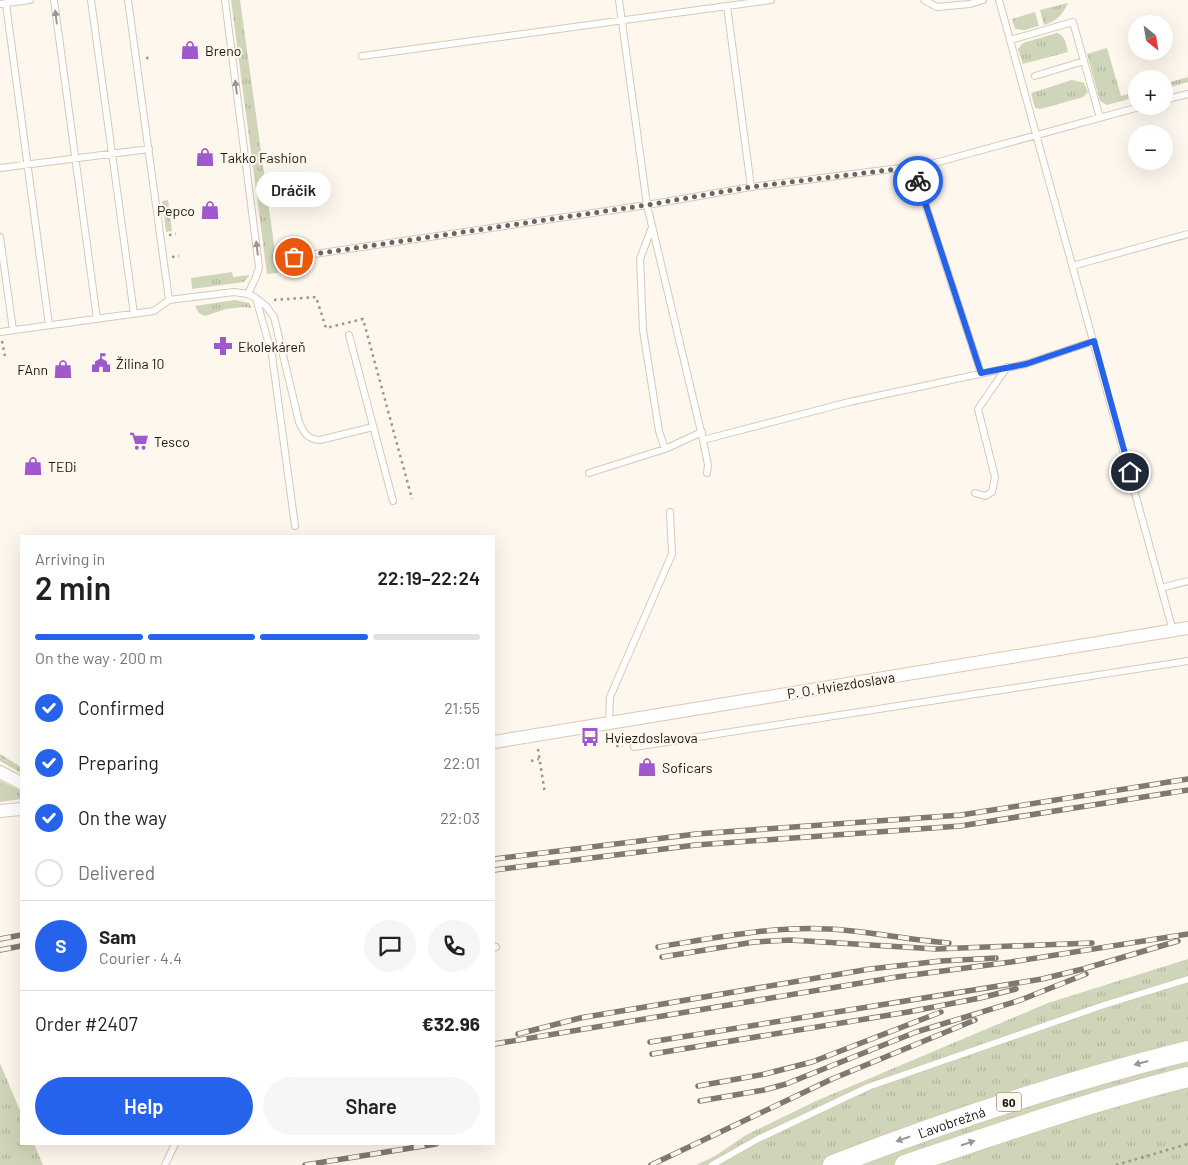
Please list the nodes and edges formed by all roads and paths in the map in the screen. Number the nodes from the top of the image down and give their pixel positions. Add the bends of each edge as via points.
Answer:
1 (30, 0) edge
2 (54, 0) edge
3 (91, 0) edge
4 (128, 0) edge
5 (225, 0) edge
6 (618, 0) edge
7 (771, 0) edge
8 (924, 0) edge
9 (983, 0) edge
10 (998, 0) edge
11 (20, 1) edge
12 (3, 4) edge
13 (727, 6) junction
14 (621, 20) junction
15 (1010, 40) junction
16 (362, 56) dead end
17 (1084, 61) junction
18 (1034, 76) dead end
19 (1188, 94) edge
20 (1173, 98) edge
21 (1128, 110) edge
22 (1100, 118) junction
23 (1036, 136) junction
24 (149, 149) junction
25 (112, 154) junction
26 (76, 158) junction
27 (27, 164) junction
28 (913, 167) junction
29 (0, 168) edge
30 (750, 187) junction
31 (647, 205) junction
32 (652, 226) junction
33 (1188, 234) edge
34 (0, 237) edge
35 (294, 257) dead end
36 (1072, 266) junction
37 (248, 294) junction
38 (256, 298) junction
39 (169, 300) junction
40 (134, 314) junction
41 (97, 319) junction
42 (49, 325) junction
43 (13, 330) junction
44 (0, 332) edge
45 (349, 335) dead end
46 (1094, 341) junction
47 (1007, 368) junction
48 (981, 373) junction
49 (373, 427) junction
50 (703, 436) junction
51 (665, 449) junction
52 (589, 473) dead end
53 (707, 473) dead end
54 (975, 493) dead end
55 (393, 501) dead end
56 (670, 512) dead end
57 (296, 526) dead end
58 (1188, 581) edge
59 (1161, 588) junction
60 (1188, 628) edge
61 (1173, 631) junction
62 (1188, 660) edge
63 (605, 723) junction
64 (536, 734) junction
65 (495, 742) edge
66 (634, 747) joint
67 (539, 759) junction
68 (531, 761) dead end
69 (0, 772) edge
70 (20, 782) edge
71 (545, 794) dead end
72 (20, 809) edge
73 (0, 812) edge
74 (1188, 979) edge
75 (1188, 1051) edge
76 (1188, 1078) edge
77 (1188, 1144) edge
78 (175, 1145) edge
79 (165, 1165) edge
80 (712, 1165) edge
81 (833, 1165) edge
82 (905, 1165) edge
83 (1116, 1165) edge

1 - 11 lane
26 -> 2 lane
3 - 25 lane
4 - 24 lane
37 -> 5 lane via 259,267
6 - 14 lane
7 - 13 lane
8 - 9 lane via 936,8
10 - 15 lane
11 - 12 lane
12 - 27 lane
13 - 14 lane
13 - 30 lane
14 - 16 lane
14 - 31 lane
15 - 17 lane via 1073,22
15 - 23 lane
17 - 18 lane
17 - 22 lane
19 - 20 lane
21 - 22 lane
22 - 23 lane
23 - 28 lane
23 - 36 lane
24 - 25 lane
24 - 39 lane
25 - 26 lane
25 - 40 lane
26 - 27 lane
26 - 41 lane
27 - 29 lane
27 - 42 lane
28 - 30 lane
28 - 48 lane
30 - 31 lane
31 - 32 lane
31 - 35 lane
32 - 50 lane
32 - 51 lane via 640,260 643,330 659,431
33 - 36 lane
34 - 43 lane
36 - 46 lane
37 - 38 lane
37 - 39 lane via 234,292
38 - 49 lane via 274,316 299,422 305,434 320,440
38 - 57 lane via 272,355
39 - 40 lane via 154,311
40 - 41 lane
41 - 42 lane
42 - 43 lane
43 - 44 lane
45 - 49 lane
46 - 47 lane
46 - 59 lane
47 - 48 lane
47 - 54 lane via 978,409 994,477 992,492 985,496
48 - 50 lane
49 - 55 lane
50 - 51 lane
50 - 53 lane
51 - 52 lane
56 - 63 lane via 672,554 610,697
58 - 59 lane
59 - 61 lane
60 - 61 street, P. O. Hviezdoslava
61 - 63 street, P. O. Hviezdoslava
62 - 66 lane
63 - 64 street, P. O. Hviezdoslava
63 - 66 path via 603,736 616,746
64 - 65 street, P. O. Hviezdoslava
64 - 67 path
67 - 68 path
67 - 71 path
69 - 70 street
72 - 73 street
74 - 80 lane via 868,1087 758,1139
75 -> 81 main road, Ľavobrežná / 60 via 1011,1102
82 -> 76 main road, Ľavobrežná / 60 via 1089,1104
77 - 83 path
78 - 79 lane

